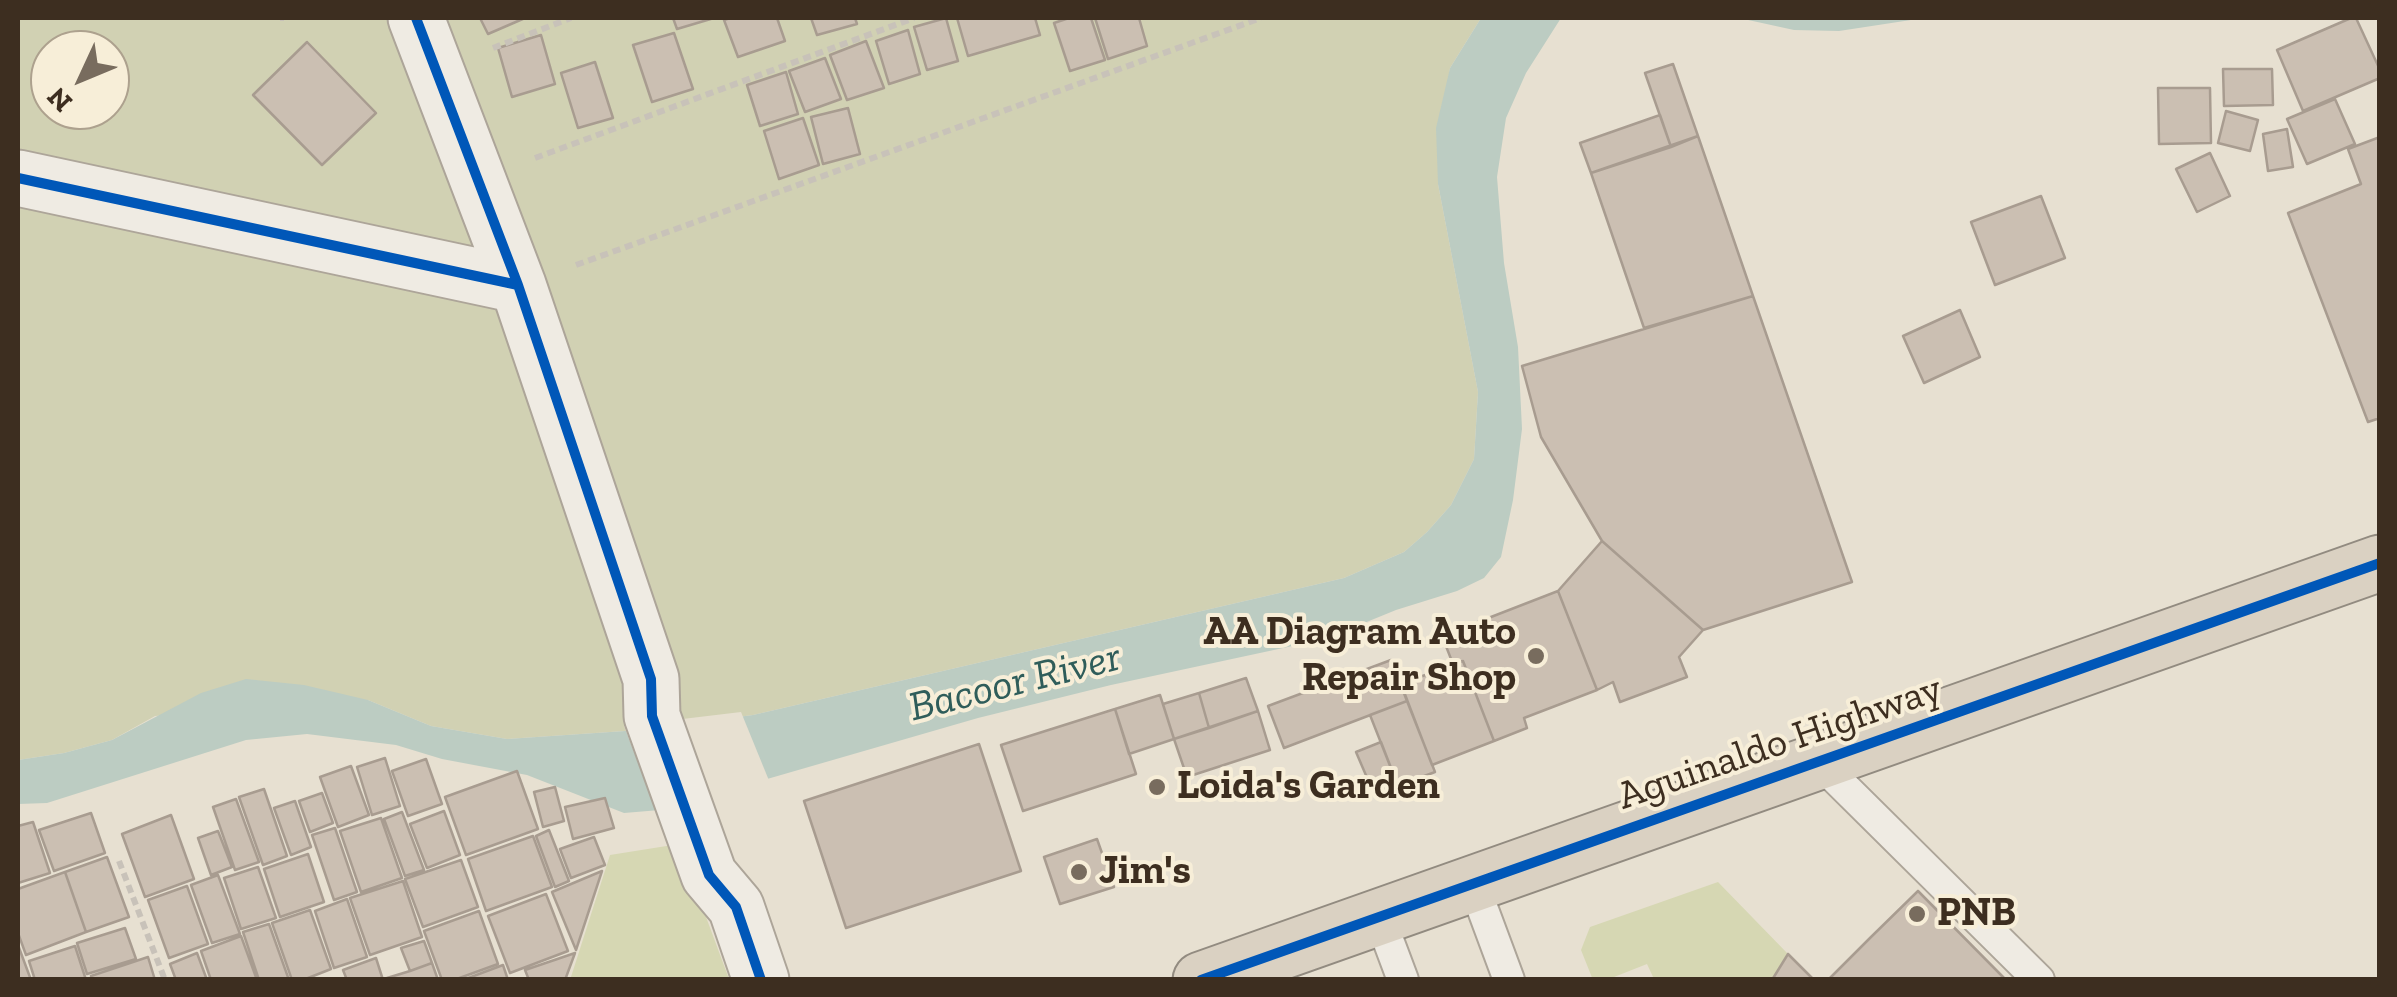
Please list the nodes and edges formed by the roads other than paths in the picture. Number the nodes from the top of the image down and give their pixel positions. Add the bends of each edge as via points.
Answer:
1 (416, 18) edge
2 (18, 178) edge
3 (518, 286) junction
4 (2380, 563) edge
5 (1818, 761) junction
6 (1473, 883) junction
7 (1379, 916) junction
8 (1265, 968) edge
9 (761, 980) edge
10 (1200, 980) edge
11 (1403, 980) edge
12 (1509, 980) edge
13 (2038, 980) edge

1 - 3 street
2 - 3 street
3 - 9 street via 708,817 710,874 736,907
4 - 5 highway, Aguinaldo Highway
5 - 6 highway, Aguinaldo Highway
5 - 13 lane
6 - 7 highway, Aguinaldo Highway
6 - 12 lane
7 - 8 highway, Aguinaldo Highway
7 - 11 lane
8 - 10 highway, Aguinaldo Highway

